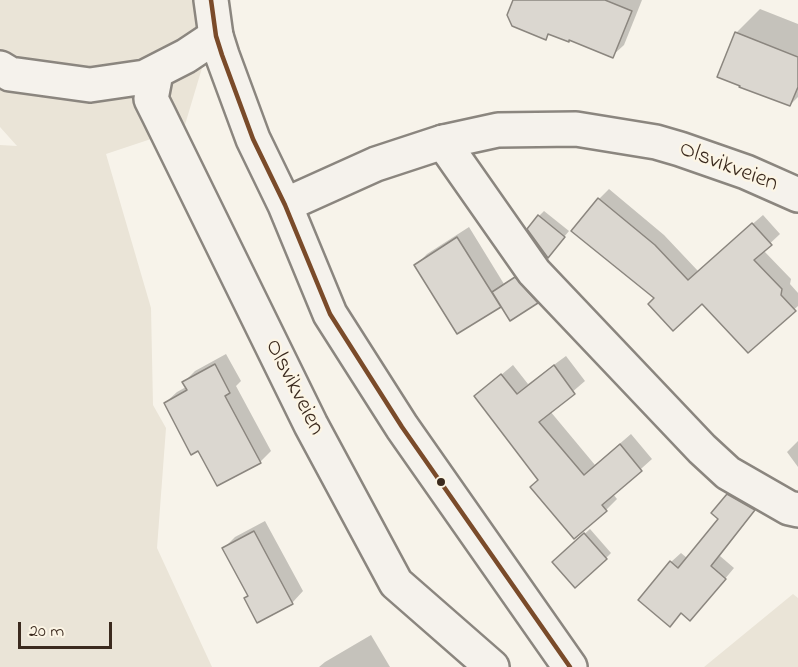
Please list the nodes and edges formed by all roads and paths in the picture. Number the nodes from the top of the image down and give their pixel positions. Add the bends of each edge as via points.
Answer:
1 (211, 0) edge
2 (216, 36) junction
3 (0, 68) edge
4 (156, 73) junction
5 (443, 142) junction
6 (798, 195) edge
7 (285, 205) junction
8 (798, 510) edge
9 (492, 667) edge
10 (570, 667) edge

1 - 2 street
2 - 4 street
2 - 7 street via 253,139
3 - 4 street via 10,74 90,85
4 - 9 street, Olsvikveien via 152,99 159,115 311,425 396,583
5 - 6 street, Olsvikveien via 498,130 576,129 680,149
5 - 7 street, Olsvikveien via 376,164
5 - 8 street via 534,272 702,450 728,473
7 - 10 street via 330,314 402,427

